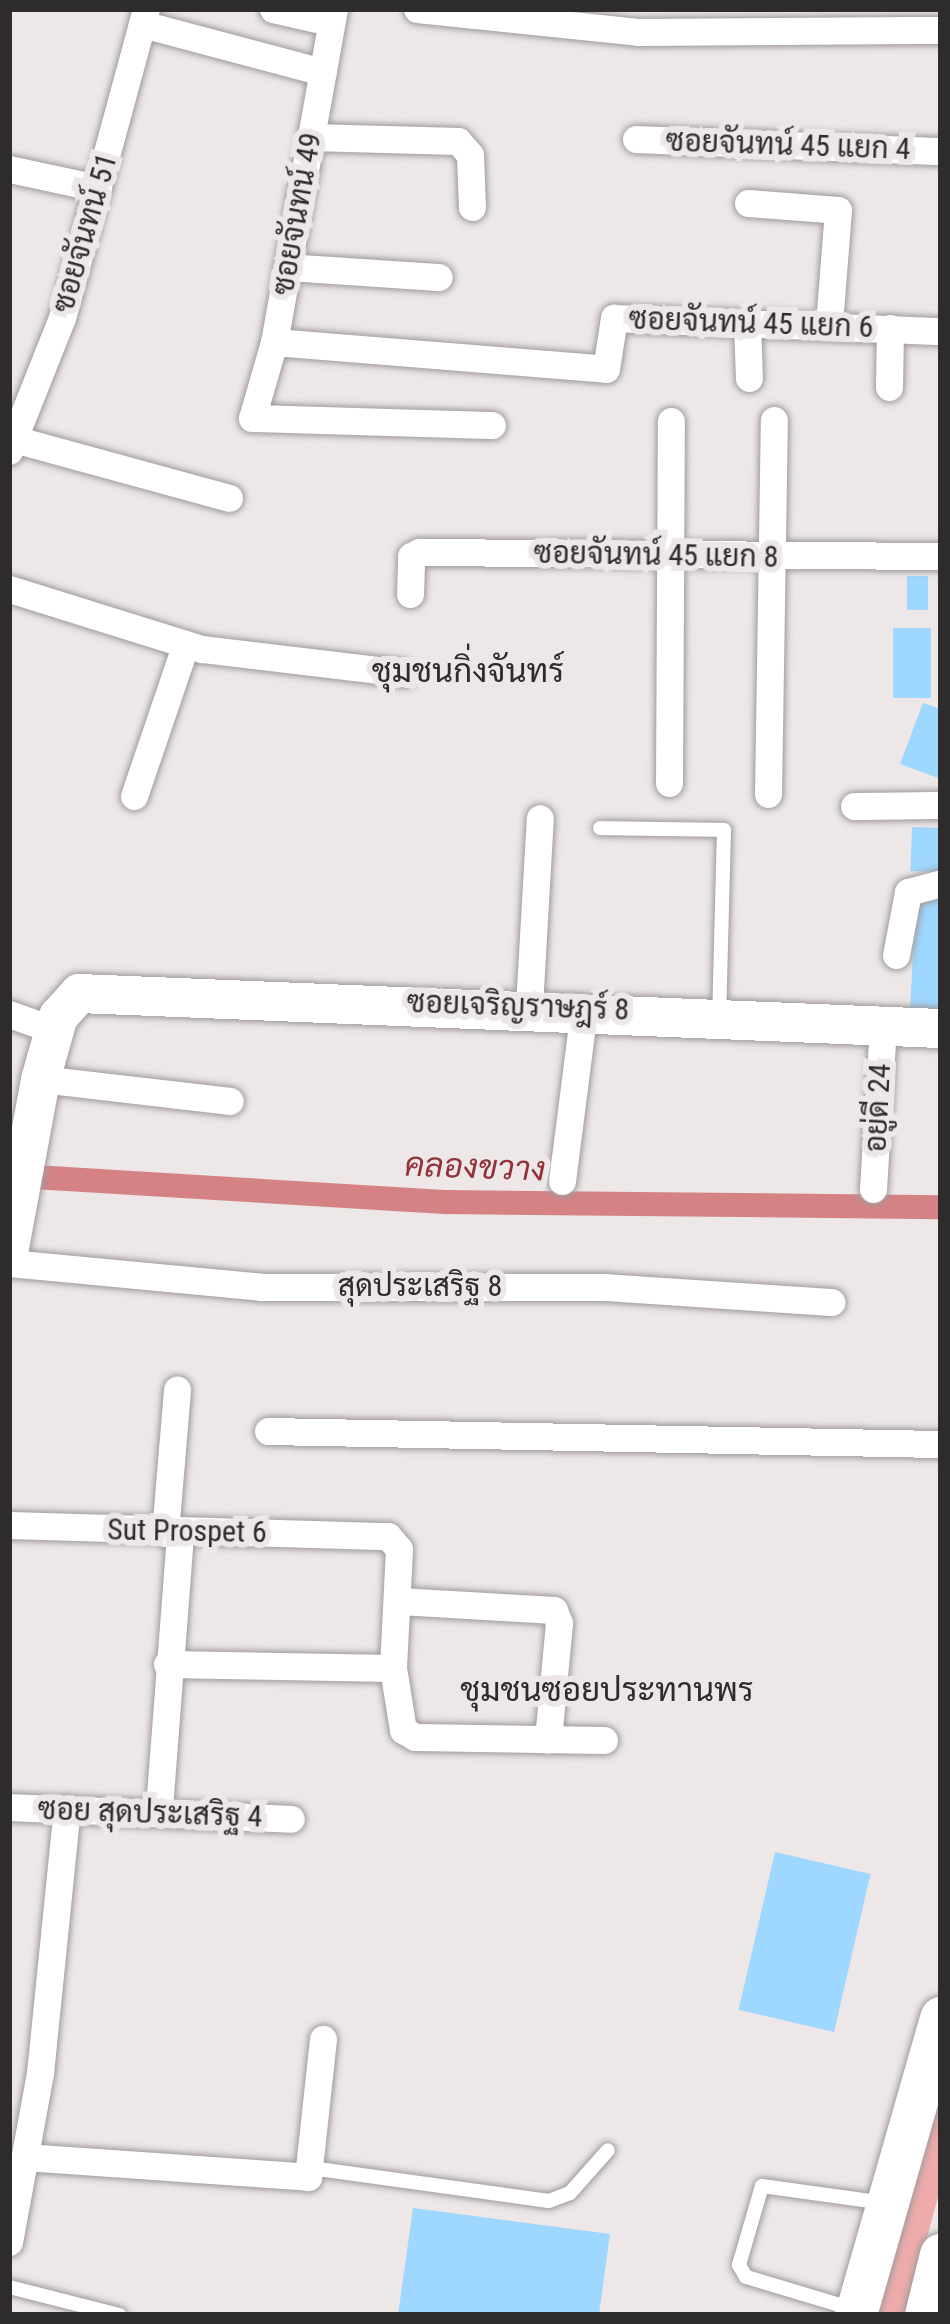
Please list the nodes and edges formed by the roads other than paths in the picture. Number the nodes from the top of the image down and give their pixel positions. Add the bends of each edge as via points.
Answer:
1 (273, 9) edge
2 (417, 9) edge
3 (325, 14) edge
4 (144, 17) edge
5 (619, 20) edge
6 (790, 20) edge
7 (941, 30) edge
8 (323, 73) junction
9 (311, 137) junction
10 (636, 139) dead end
11 (941, 152) edge
12 (9, 169) edge
13 (98, 188) junction
14 (748, 203) dead end
15 (472, 207) dead end
16 (287, 267) junction
17 (439, 278) dead end
18 (747, 322) junction
19 (830, 326) junction
20 (890, 328) junction
21 (941, 331) edge
22 (274, 342) junction
23 (749, 378) dead end
24 (890, 387) dead end
25 (774, 420) dead end
26 (671, 421) dead end
27 (492, 424) dead end
28 (11, 445) edge
29 (229, 498) dead end
30 (670, 555) junction
31 (941, 556) edge
32 (775, 558) junction
33 (9, 589) edge
34 (410, 594) dead end
35 (185, 646) junction
36 (404, 673) dead end
37 (669, 783) dead end
38 (768, 794) dead end
39 (134, 796) dead end
40 (854, 806) dead end
41 (941, 806) edge
42 (539, 818) dead end
43 (600, 828) dead end
44 (941, 883) edge
45 (896, 955) dead end
46 (529, 1006) junction
47 (584, 1009) junction
48 (9, 1014) edge
49 (719, 1016) junction
50 (883, 1027) junction
51 (941, 1028) edge
52 (54, 1030) junction
53 (40, 1079) junction
54 (230, 1101) dead end
55 (562, 1181) dead end
56 (873, 1189) dead end
57 (13, 1228) edge
58 (9, 1263) edge
59 (832, 1302) dead end
60 (177, 1389) dead end
61 (268, 1431) dead end
62 (941, 1444) edge
63 (9, 1525) edge
64 (173, 1533) junction
65 (399, 1601) junction
66 (167, 1664) junction
67 (393, 1668) junction
68 (548, 1739) junction
69 (604, 1740) dead end
70 (9, 1807) edge
71 (68, 1808) junction
72 (159, 1808) junction
73 (291, 1819) dead end
74 (941, 2018) edge
75 (323, 2039) dead end
76 (608, 2150) dead end
77 (25, 2157) junction
78 (311, 2168) junction
79 (887, 2204) junction
80 (9, 2242) edge
81 (941, 2255) edge
82 (9, 2288) edge
83 (857, 2313) edge
84 (120, 2315) edge
85 (926, 2315) edge

1 - 3 street
2 - 5 street
3 - 8 street, ซอยจันทน์ 49
4 - 8 street
4 - 13 street, ซอยจันทน์ 51
5 - 6 street
6 - 7 street
8 - 9 street, ซอยจันทน์ 49
9 - 15 street via 458,141 470,155
9 - 16 street, ซอยจันทน์ 49
10 - 11 street, ซอยจันทน์ 45 แยก 4
12 - 13 street
13 - 28 street, ซอยจันทน์ 51 via 62,318
14 - 19 street via 838,210
16 - 17 street
16 - 22 street, ซอยจันทน์ 49
18 - 19 street, ซอยจันทน์ 45 แยก 6
18 - 22 street, ซอยจันทน์ 45 แยก 6 via 614,318 606,369
18 - 23 street
19 - 20 street, ซอยจันทน์ 45 แยก 6
20 - 21 street, ซอยจันทน์ 45 แยก 6
20 - 24 street
22 - 27 street, ซอยจันทน์ 49 via 252,418
25 - 32 street
26 - 30 street
28 - 29 street
30 - 32 street, ซอยจันทน์ 45 แยก 8
30 - 34 street, ซอยจันทน์ 45 แยก 8 via 419,552 411,556
30 - 37 street
31 - 32 street, ซอยจันทน์ 45 แยก 8
32 - 38 street
33 - 35 street
35 - 36 street
35 - 39 street
40 - 41 street
42 - 46 street
43 - 49 lane via 724,830
44 - 45 street via 908,892
46 - 47 street, ซอยเจริญราษฎร์ 8
46 - 52 street, ซอยเจริญราษฎร์ 8 via 94,991 65,1001
47 - 49 street, ซอยเจริญราษฎร์ 8
47 - 55 street
48 - 52 street
49 - 50 street, ซอยเจริญราษฎร์ 8
50 - 51 street, ซอยเจริญราษฎร์ 8
50 - 56 street, อยู่ดี 24
52 - 53 street
53 - 54 street
53 - 57 street
58 - 59 street, สุดประเสริฐ 8 via 261,1287 605,1287
60 - 64 street
61 - 62 street
63 - 64 street, Sut Prospet 6
64 - 65 street, Sut Prospet 6 via 388,1536 399,1549
64 - 66 street
65 - 67 street
65 - 68 street via 554,1610 560,1623
66 - 67 street
66 - 72 street
67 - 68 street via 395,1717 415,1737
68 - 69 street
70 - 71 street, ซอย สุดประเสริฐ 4
71 - 72 street, ซอย สุดประเสริฐ 4
71 - 77 street
72 - 73 street, ซอย สุดประเสริฐ 4
74 - 79 main road
75 - 78 street
76 - 78 lane via 570,2193 549,2201
77 - 78 street via 298,2179
77 - 80 street
79 - 83 main road
79 - 83 lane via 762,2186 739,2265 746,2277
81 - 85 main road
82 - 84 lane

